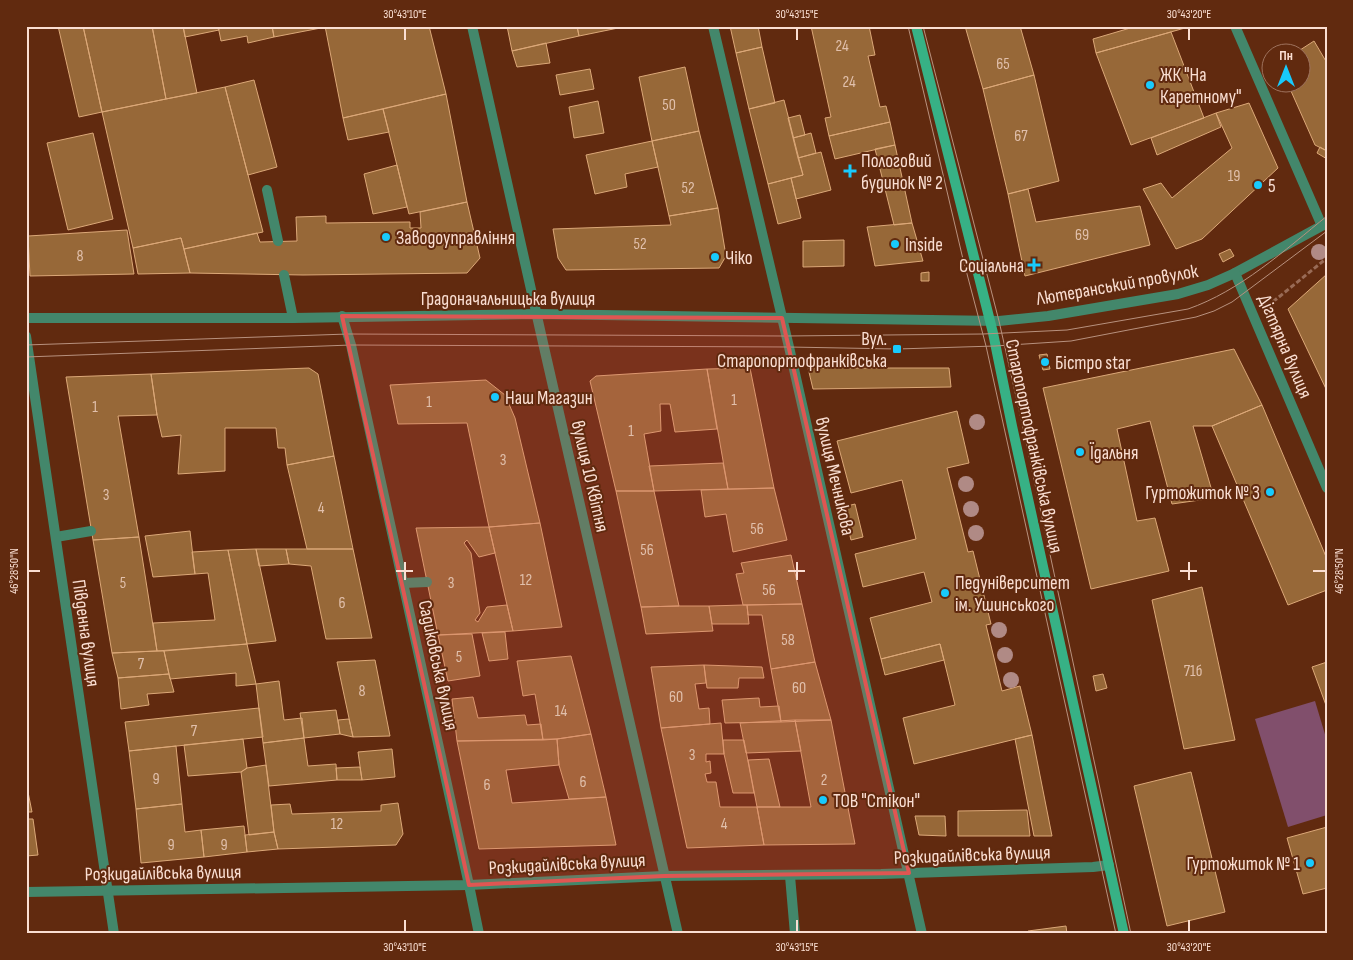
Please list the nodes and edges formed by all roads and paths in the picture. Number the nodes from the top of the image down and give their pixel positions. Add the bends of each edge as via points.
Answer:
1 (472, 26) edge
2 (713, 26) edge
3 (916, 26) edge
4 (1234, 26) edge
5 (267, 190) dead end
6 (1325, 225) edge
7 (278, 241) dead end
8 (1327, 258) edge
9 (1235, 273) junction
10 (284, 275) dead end
11 (536, 314) junction
12 (1273, 314) dead end
13 (342, 316) junction
14 (26, 318) edge
15 (293, 318) junction
16 (782, 318) junction
17 (990, 321) junction
18 (26, 336) edge
19 (1327, 488) edge
20 (91, 530) dead end
21 (56, 537) junction
22 (427, 582) dead end
23 (404, 583) junction
24 (1110, 866) junction
25 (909, 873) junction
26 (664, 876) junction
27 (790, 876) junction
28 (470, 885) junction
29 (108, 890) junction
30 (26, 892) edge
31 (114, 934) edge
32 (479, 934) edge
33 (678, 934) edge
34 (795, 934) edge
35 (922, 934) edge
36 (1124, 934) edge

1 - 11 street, вулиця 10 Квітня
2 - 16 street, вулиця Мечникова
3 - 17 main road, Старопортофранківська вулиця
4 - 6 street
5 - 7 street
6 - 9 street, Лютеранський провулок
8 - 12 path via 1270,306
9 - 17 street, Лютеранський провулок via 1208,286 1178,294 1048,316
9 - 19 street, Дігтярна вулиця
10 - 15 street
11 - 13 street, Градоначальницька вулиця
11 - 16 street, Градоначальницька вулиця
11 - 26 street, вулиця 10 Квітня
13 - 15 street, Градоначальницька вулиця
13 - 23 street, Садиковська вулиця
14 - 15 street, Градоначальницька вулиця
16 - 17 street, Градоначальницька вулиця
16 - 25 street, вулиця Мечникова
17 - 24 main road, Старопортофранківська вулиця
18 - 21 street, Південна вулиця
20 - 21 street
21 - 29 street, Південна вулиця
22 - 23 street
23 - 28 street, Садиковська вулиця
24 - 25 street, Розкидайлівська вулиця
24 - 36 main road, Старопортофранківська вулиця
25 - 27 street, Розкидайлівська вулиця
25 - 35 street, вулиця Мечникова
26 - 27 street, Розкидайлівська вулиця
26 - 28 street, Розкидайлівська вулиця
26 - 33 street, вулиця 10 Квітня
27 - 34 street
28 - 29 street, Розкидайлівська вулиця
28 - 32 street, Садиковська вулиця
29 - 30 street, Розкидайлівська вулиця
29 - 31 street, Південна вулиця

